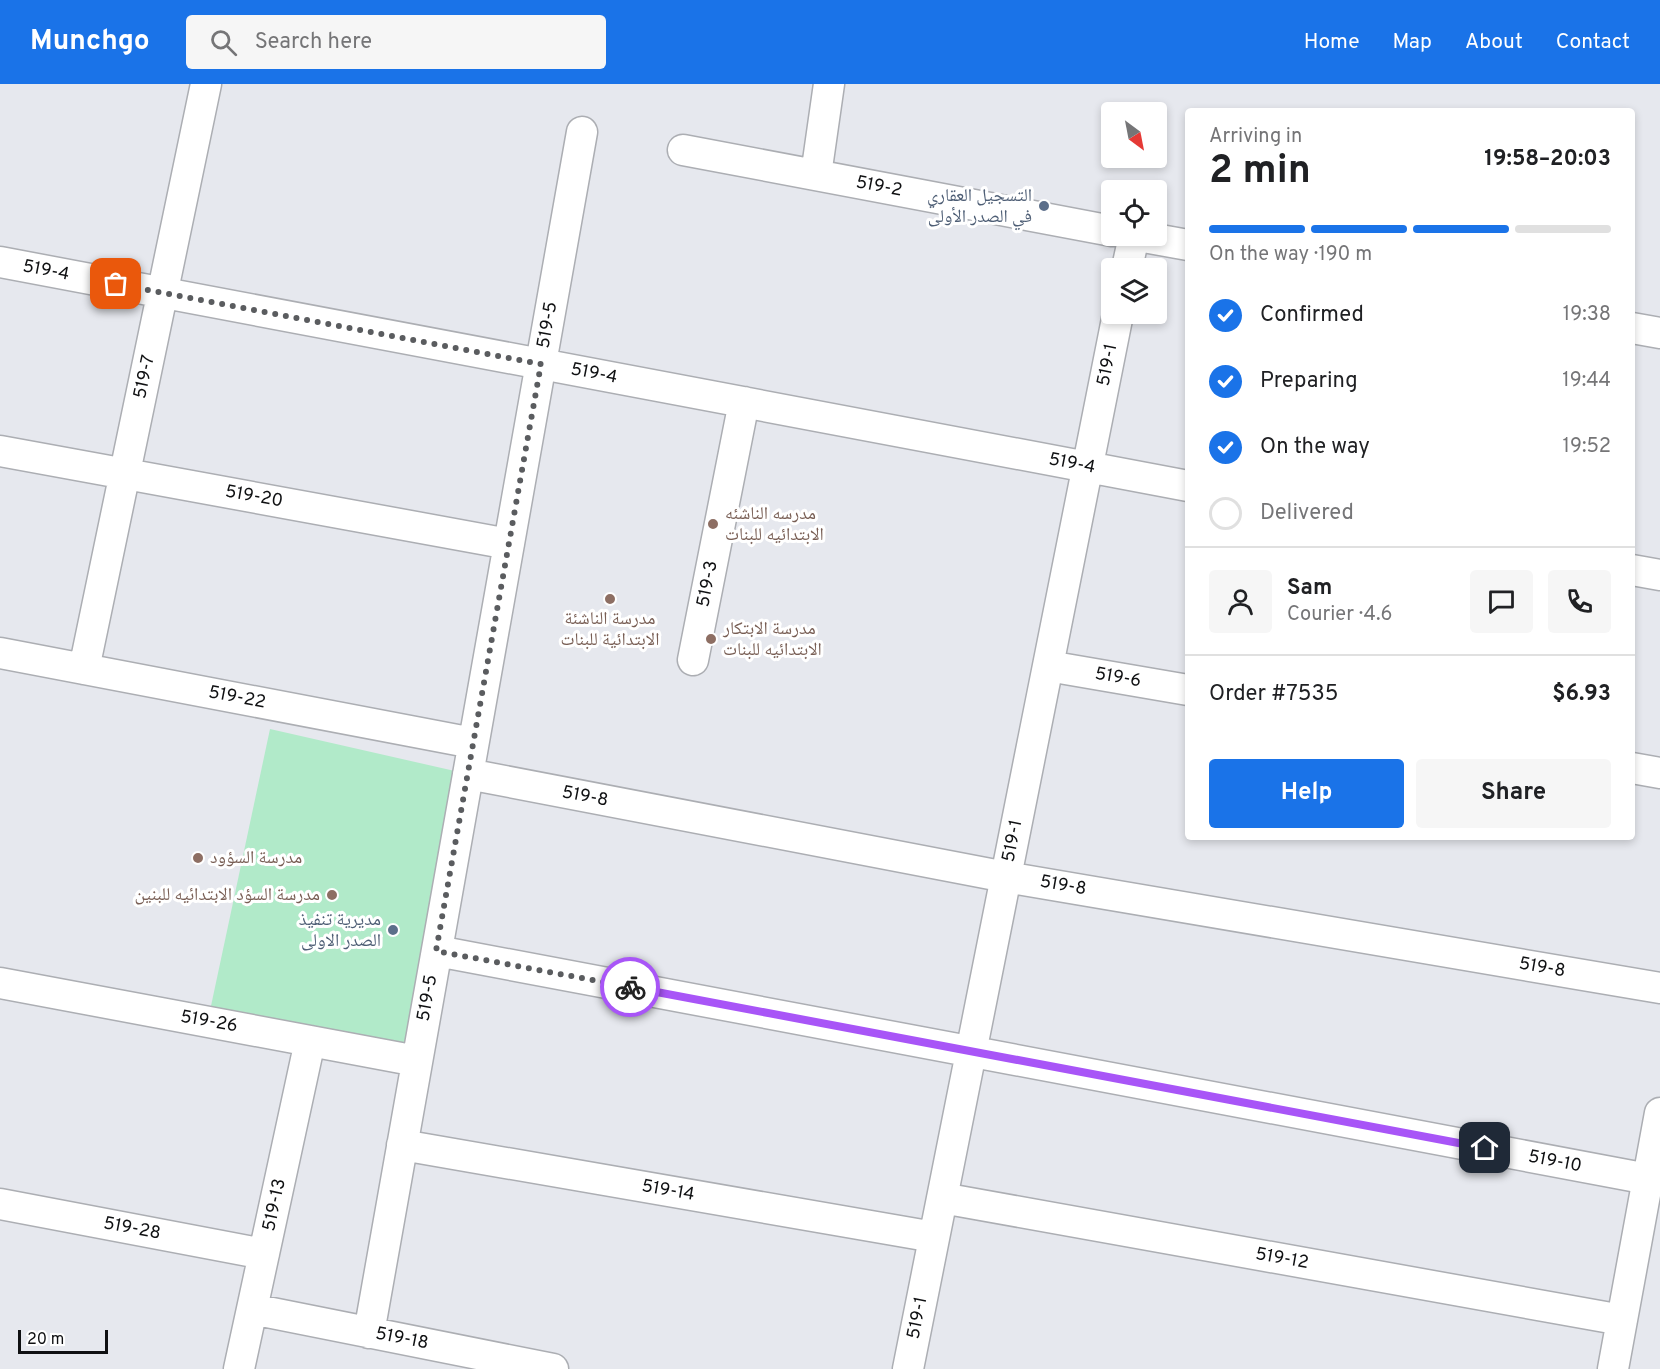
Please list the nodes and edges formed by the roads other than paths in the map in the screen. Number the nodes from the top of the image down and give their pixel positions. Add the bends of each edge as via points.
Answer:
1 (206, 84) edge
2 (829, 84) edge
3 (582, 132) dead end
4 (683, 150) dead end
5 (816, 175) junction
6 (1101, 229) edge
7 (1167, 241) edge
8 (1185, 244) edge
9 (0, 262) edge
10 (162, 292) junction
11 (1116, 324) edge
12 (1635, 329) edge
13 (1660, 333) edge
14 (541, 364) junction
15 (744, 402) junction
16 (0, 451) edge
17 (1088, 467) junction
18 (125, 474) junction
19 (1185, 485) edge
20 (509, 544) junction
21 (1635, 571) edge
22 (1660, 575) edge
23 (0, 653) edge
24 (693, 660) dead end
25 (1048, 666) junction
26 (84, 669) junction
27 (1185, 689) edge
28 (473, 743) junction
29 (1635, 769) edge
30 (1660, 773) edge
31 (468, 774) junction
32 (1006, 877) junction
33 (436, 951) junction
34 (0, 983) edge
35 (1660, 988) edge
36 (310, 1041) junction
37 (971, 1052) junction
38 (417, 1061) junction
39 (1660, 1113) edge
40 (402, 1145) junction
41 (1648, 1179) junction
42 (942, 1198) junction
43 (0, 1204) edge
44 (934, 1237) junction
45 (264, 1254) junction
46 (252, 1309) junction
47 (1622, 1320) junction
48 (369, 1333) junction
49 (239, 1369) edge
50 (553, 1369) edge
51 (908, 1369) edge
52 (1612, 1369) edge

1 - 10 street, 519-7
2 - 5 street
3 - 14 street, 519-5
4 - 5 street, 519-2
5 - 6 street, 519-2
7 - 8 street
9 - 10 street, 519-4
10 - 14 street, 519-4
10 - 18 street, 519-7
11 - 17 street, 519-1
12 - 13 street
14 - 15 street, 519-4
14 - 20 street, 519-5
15 - 17 street, 519-4
15 - 24 street, 519-3
16 - 18 street, 519-20
17 - 19 street, 519-4
17 - 25 street, 519-1
18 - 20 street, 519-20
18 - 26 street, 519-7
20 - 28 street, 519-5
21 - 22 street
23 - 26 street, 519-22
25 - 27 street, 519-6
25 - 32 street, 519-1
26 - 28 street, 519-22
28 - 31 street, 519-5
29 - 30 street
31 - 32 street, 519-8
31 - 33 street, 519-5
32 - 35 street, 519-8
32 - 37 street, 519-1
33 - 37 street, 519-10
33 - 38 street, 519-5
34 - 36 street, 519-26
36 - 38 street, 519-26
36 - 45 street, 519-13
37 - 41 street, 519-10
37 - 42 street, 519-1
38 - 40 street, 519-5
39 - 41 street
40 - 44 street, 519-14
40 - 48 street, 519-5
41 - 47 street
42 - 44 street, 519-1
42 - 47 street, 519-12
43 - 45 street, 519-28
44 - 51 street, 519-1
45 - 46 street, 519-13
46 - 48 street, 519-18
46 - 49 street, 519-13
47 - 52 street
48 - 50 street, 519-18

